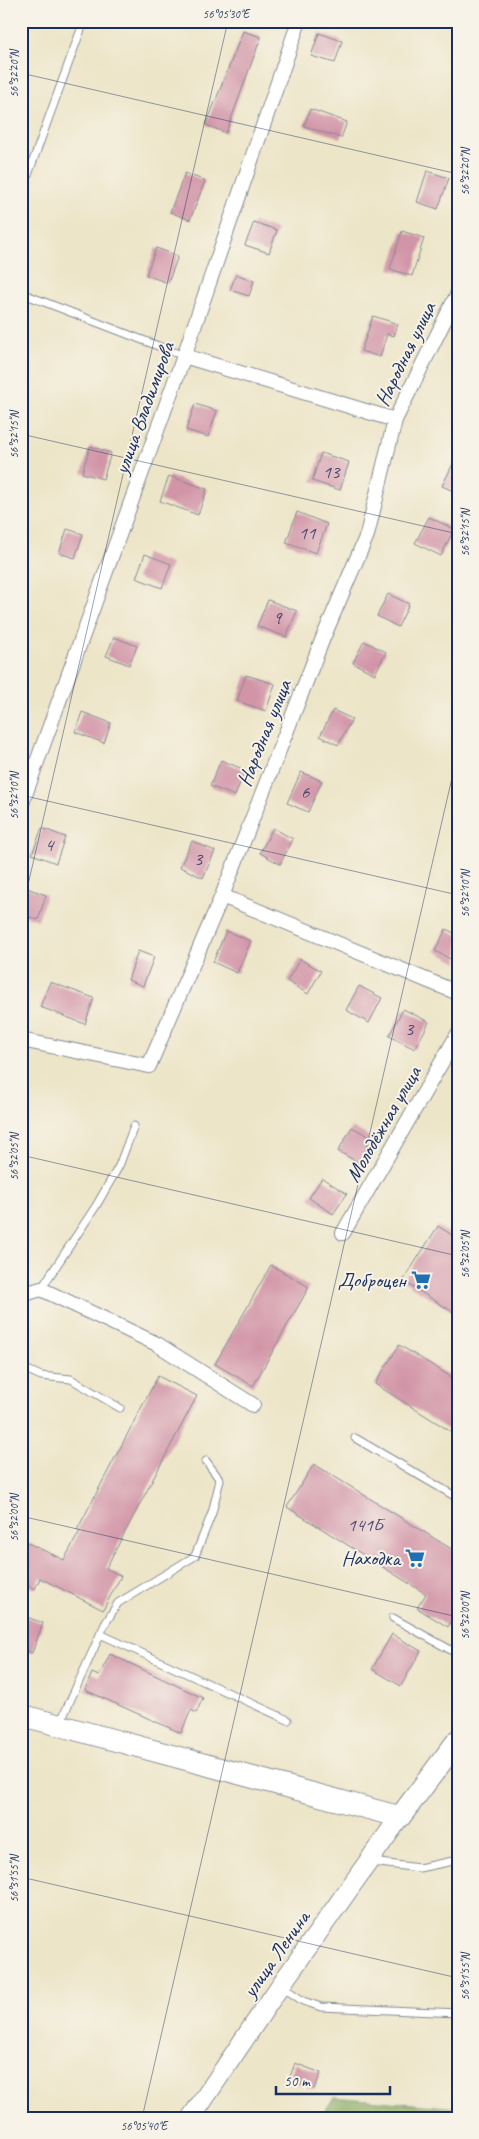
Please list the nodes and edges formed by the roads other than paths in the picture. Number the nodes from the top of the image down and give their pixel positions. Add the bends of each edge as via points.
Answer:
1 (84, 21) edge
2 (299, 21) edge
3 (21, 194) edge
4 (21, 293) edge
5 (458, 293) edge
6 (184, 356) junction
7 (395, 420) junction
8 (21, 806) edge
9 (222, 896) junction
10 (458, 994) edge
11 (458, 1034) edge
12 (21, 1040) edge
13 (134, 1126) dead end
14 (343, 1233) dead end
15 (41, 1289) junction
16 (21, 1295) edge
17 (21, 1367) edge
18 (253, 1405) dead end
19 (120, 1408) dead end
20 (355, 1438) dead end
21 (206, 1461) dead end
22 (458, 1498) edge
23 (393, 1618) dead end
24 (100, 1634) junction
25 (458, 1654) edge
26 (21, 1715) edge
27 (288, 1720) dead end
28 (59, 1726) junction
29 (458, 1740) edge
30 (400, 1817) junction
31 (458, 1860) edge
32 (367, 1862) junction
33 (280, 1986) junction
34 (458, 2013) edge
35 (191, 2118) edge

1 - 3 lane
2 - 6 street, улица Владимирова
4 - 6 lane
5 - 7 street, Народная улица
6 - 7 street
6 - 8 street, улица Владимирова
7 - 9 street, Народная улица via 367,535
9 - 10 street
9 - 12 street, Народная улица via 149,1066
11 - 14 street, Молодёжная улица
13 - 15 lane via 119,1166
15 - 16 street
15 - 18 street via 157,1344
17 - 19 lane via 41,1376 71,1379
20 - 22 lane
21 - 24 lane via 220,1480 212,1513 195,1556 118,1602
23 - 25 lane
24 - 27 lane
24 - 28 lane
26 - 28 main road
28 - 30 main road
29 - 30 main road
30 - 32 main road, улица Ленина
31 - 32 lane via 419,1868
32 - 33 main road, улица Ленина
33 - 34 lane via 303,2001 321,2007
33 - 35 main road, улица Ленина

